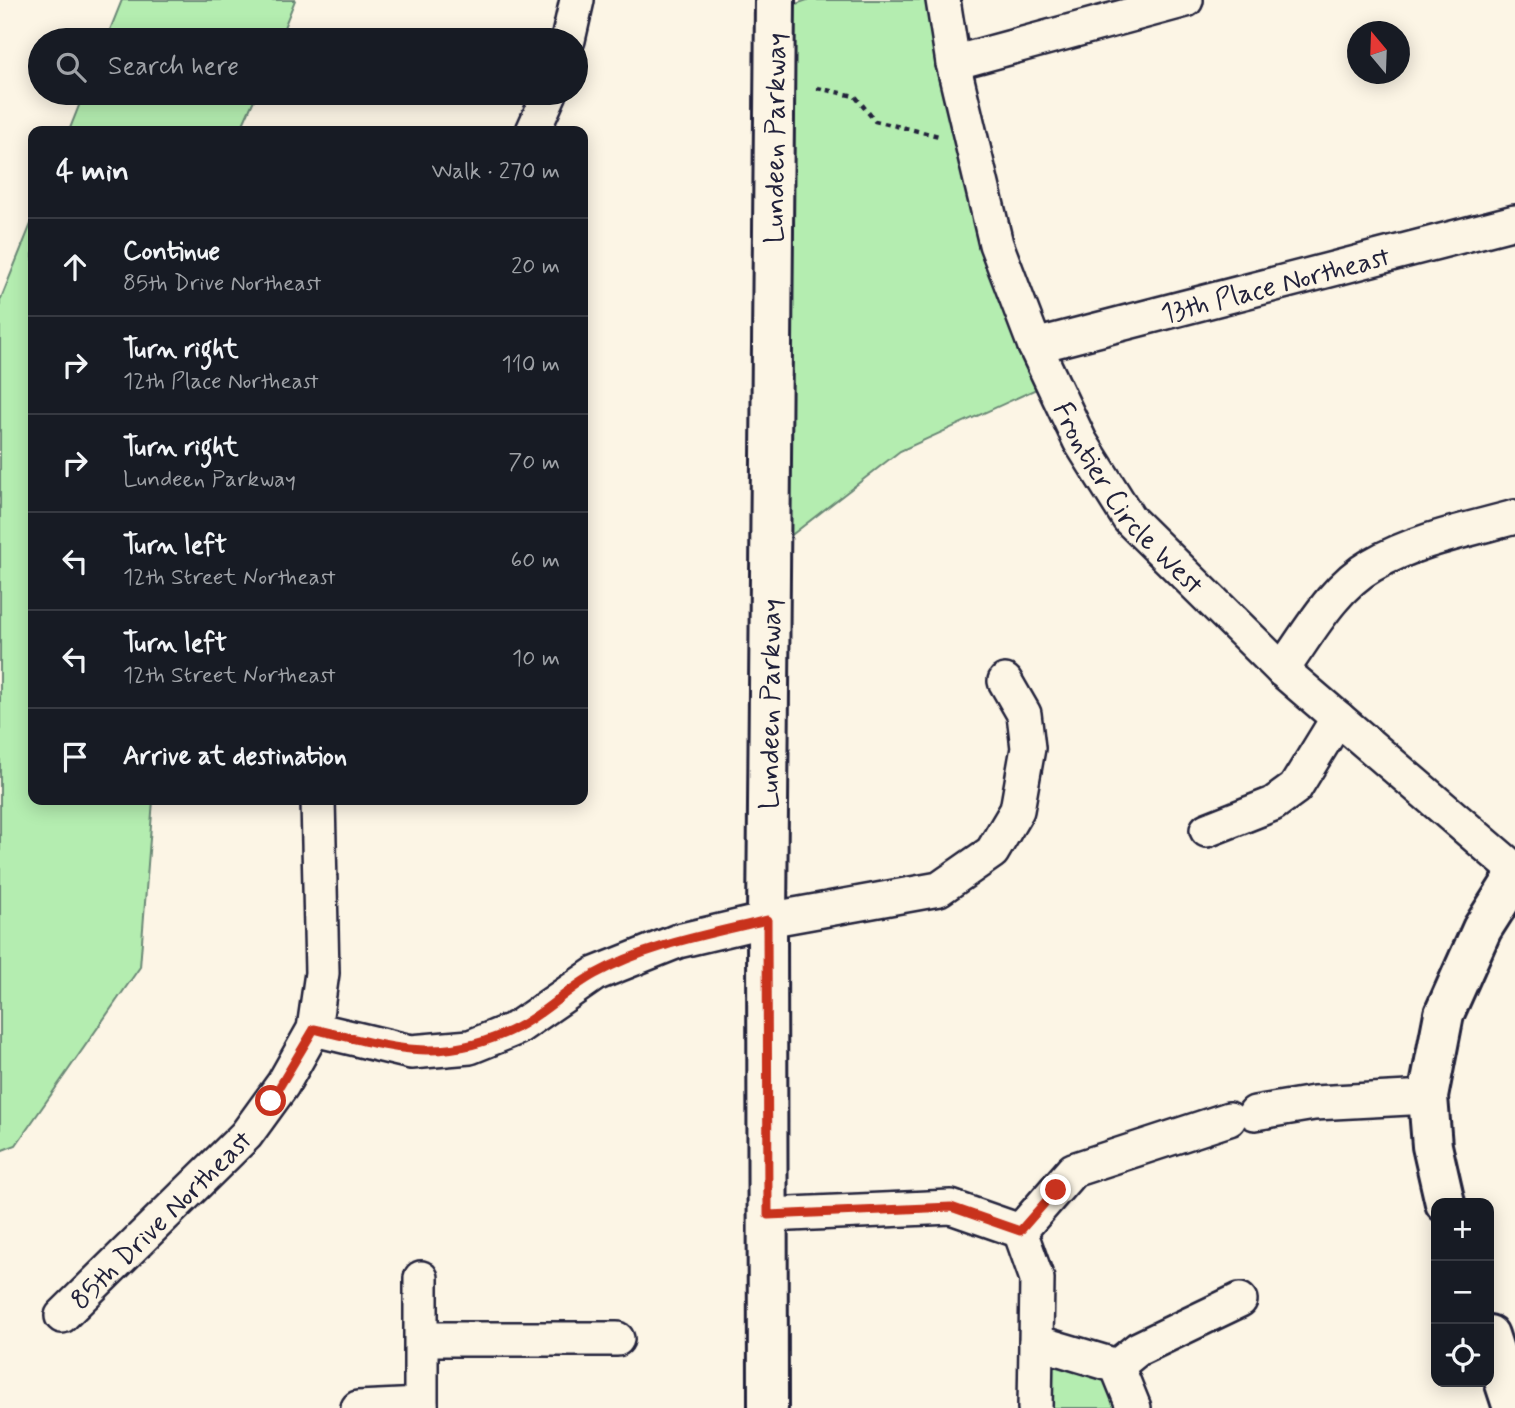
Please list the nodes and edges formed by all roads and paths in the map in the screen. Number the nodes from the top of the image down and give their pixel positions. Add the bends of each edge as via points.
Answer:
1 (577, 0) edge
2 (775, 0) edge
3 (943, 0) edge
4 (1186, 0) edge
5 (571, 28) edge
6 (953, 63) junction
7 (817, 88) dead end
8 (545, 105) edge
9 (535, 126) edge
10 (971, 139) junction
11 (1515, 222) edge
12 (1035, 346) junction
13 (1515, 517) edge
14 (1282, 670) junction
15 (1005, 681) dead end
16 (1338, 718) junction
17 (318, 805) edge
18 (1207, 830) dead end
19 (1515, 870) edge
20 (1515, 877) edge
21 (767, 920) junction
22 (314, 1029) junction
23 (1428, 1097) junction
24 (1444, 1198) edge
25 (768, 1215) junction
26 (1020, 1231) junction
27 (421, 1278) dead end
28 (1240, 1300) dead end
29 (62, 1316) dead end
30 (423, 1339) junction
31 (617, 1339) dead end
32 (1036, 1342) junction
33 (1494, 1350) edge
34 (1117, 1366) junction
35 (421, 1406) edge
36 (358, 1408) edge
37 (768, 1408) edge
38 (1035, 1408) edge
39 (1134, 1408) edge
40 (1513, 1408) edge

1 - 5 street
2 - 21 main road, Lundeen Parkway
3 - 6 street, Frontier Circle West
4 - 6 street
6 - 10 street, Frontier Circle West
7 - 10 path via 855,96 875,121 922,134
8 - 9 street
10 - 12 street, Frontier Circle West via 996,244
11 - 12 street, 13th Place Northeast
12 - 14 street, Frontier Circle West via 1080,441 1129,519
13 - 14 street via 1428,542 1371,565 1331,601
14 - 16 street, Frontier Circle West
15 - 21 street via 1024,714 1028,748 1017,810 992,852 939,889
16 - 18 street via 1295,788 1273,804
16 - 19 street, Frontier Circle West
17 - 22 street, 85th Drive Northeast via 322,973
20 - 23 main road via 1482,929 1444,1014
21 - 22 street via 678,941 595,974 517,1028 470,1047 411,1052
21 - 25 main road, Lundeen Parkway
22 - 29 street, 85th Drive Northeast via 283,1084 246,1135
23 - 24 main road via 1432,1146
23 - 26 street via 1314,1103 1242,1116 1073,1170
25 - 26 street via 951,1207
25 - 37 main road, Lundeen Parkway
26 - 32 street via 1037,1279
27 - 30 street
28 - 34 street via 1138,1349
30 - 31 street
30 - 35 street
32 - 34 street
32 - 38 street
33 - 40 main road
34 - 39 street
35 - 36 street

